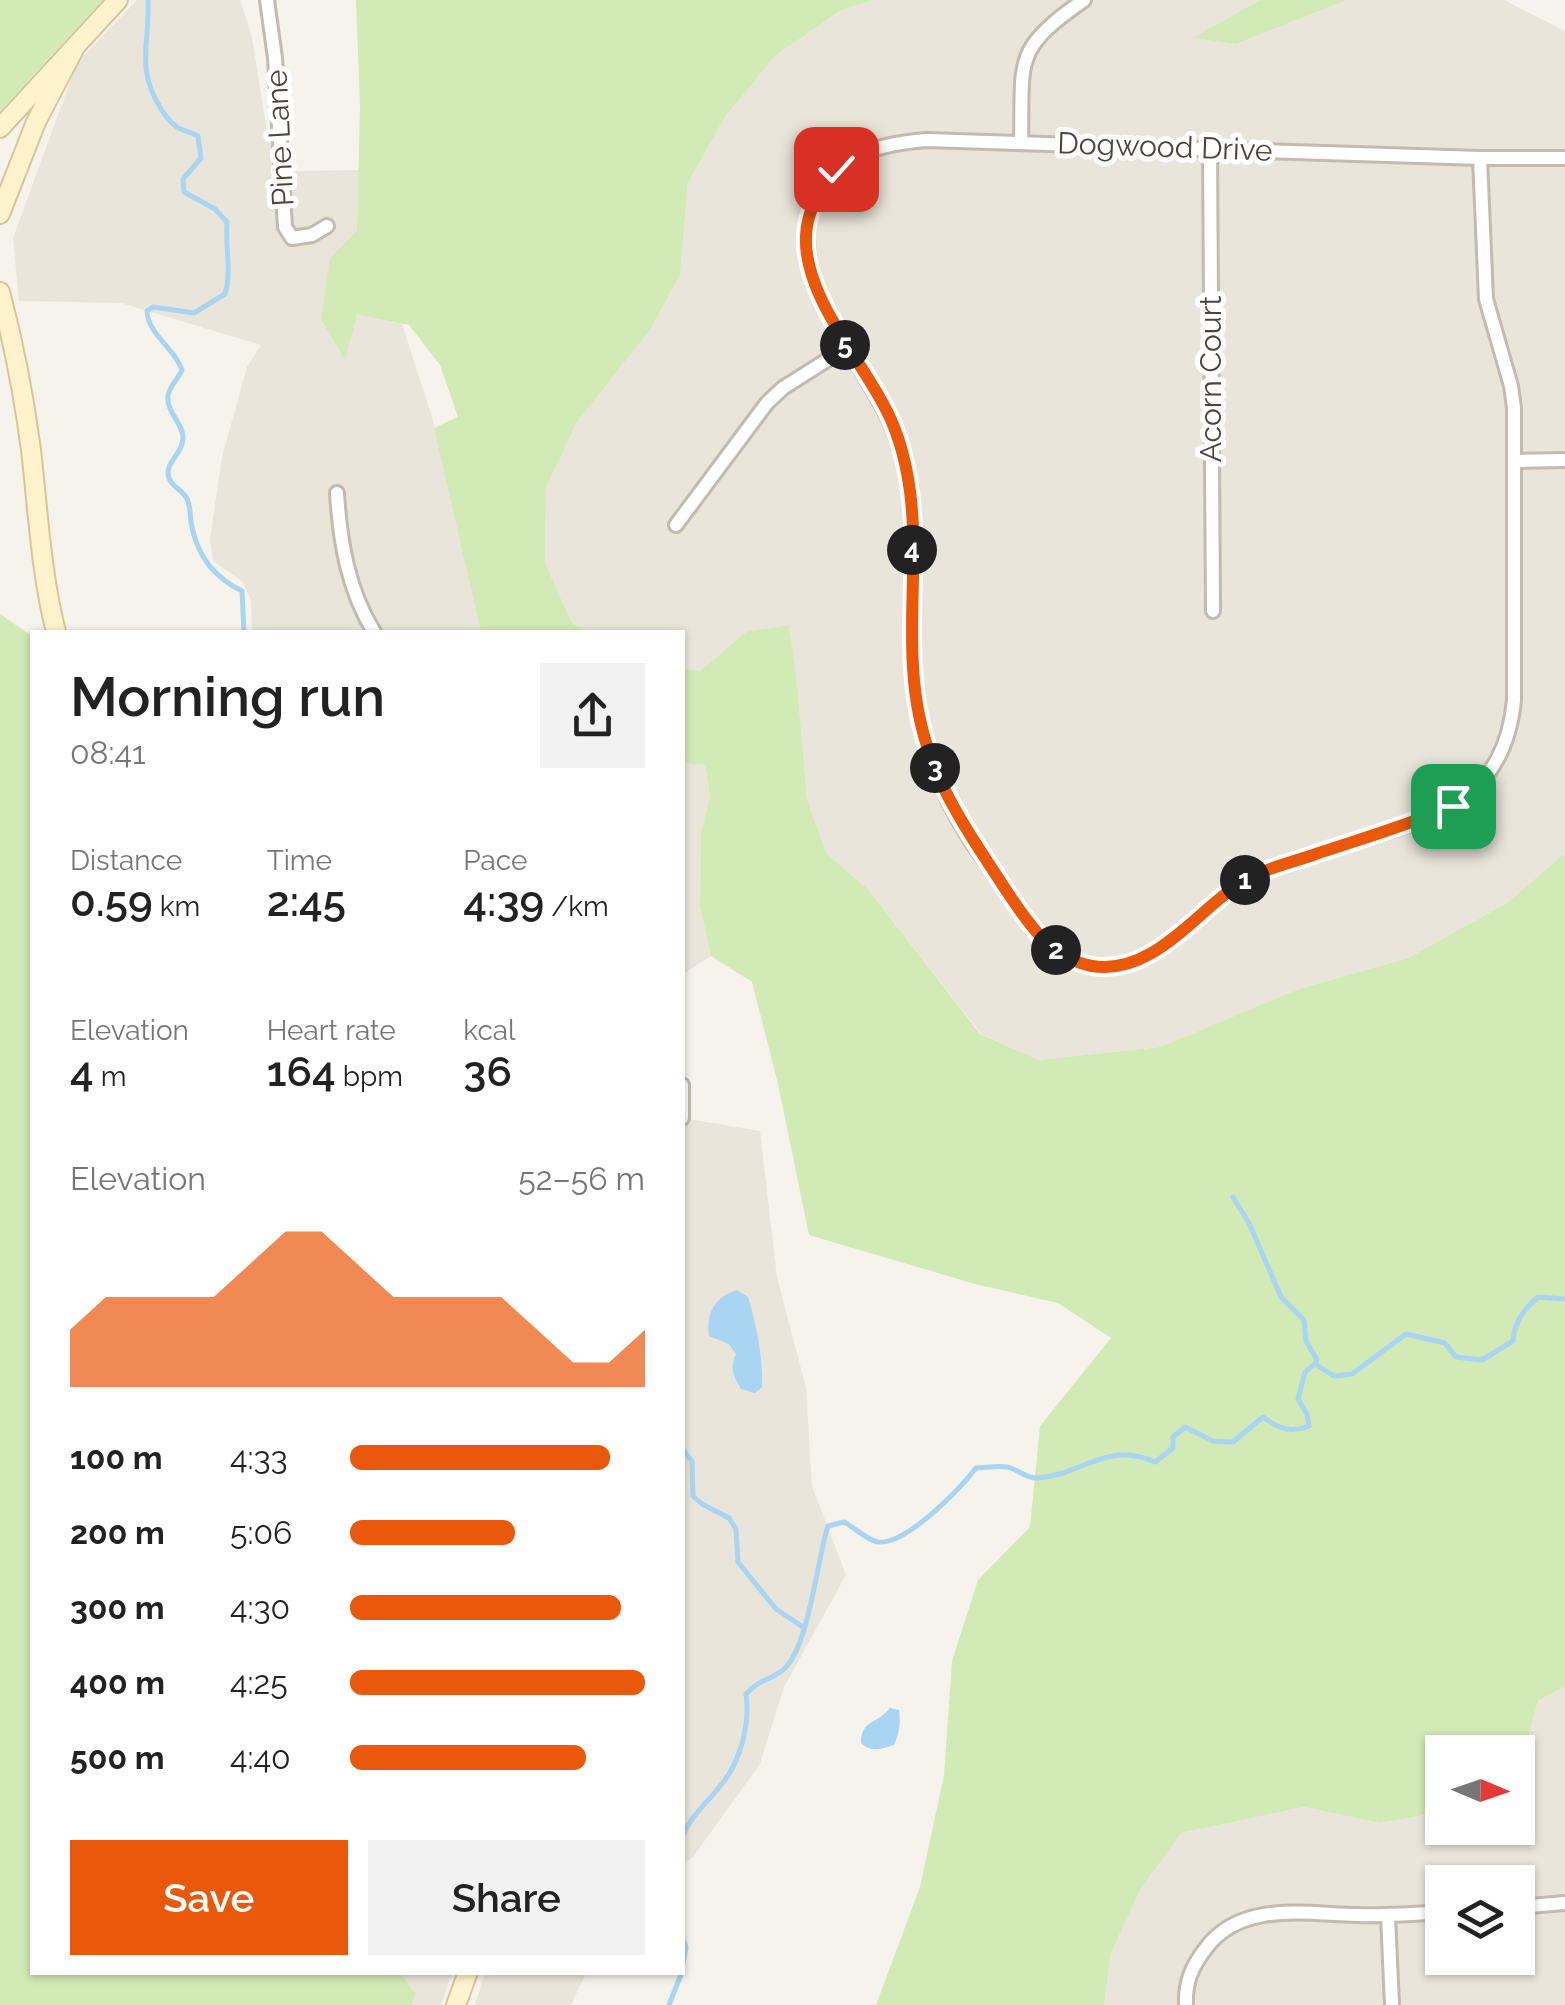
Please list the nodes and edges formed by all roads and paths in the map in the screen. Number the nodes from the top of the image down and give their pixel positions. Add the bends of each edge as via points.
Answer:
1 (118, 0) edge
2 (267, 0) edge
3 (1084, 0) edge
4 (74, 49) junction
5 (0, 128) edge
6 (1020, 142) junction
7 (1210, 148) junction
8 (1480, 158) junction
9 (1565, 158) edge
10 (0, 214) edge
11 (326, 226) dead end
12 (0, 292) edge
13 (846, 348) junction
14 (1565, 460) edge
15 (1516, 462) junction
16 (337, 493) dead end
17 (676, 525) dead end
18 (1212, 611) dead end
19 (55, 630) edge
20 (373, 630) edge
21 (1565, 1903) edge
22 (1535, 1906) edge
23 (1425, 1913) edge
24 (1388, 1916) junction
25 (467, 1975) edge
26 (456, 2005) edge
27 (1186, 2005) edge
28 (1392, 2005) edge

1 - 4 street
2 - 11 street, Pine Lane via 285,227 292,238
3 - 6 street via 1031,44 1023,67
4 - 5 street
4 - 10 street
6 - 7 street, Dogwood Drive
6 - 13 street, Dogwood Drive via 900,142 877,146 836,169 810,211 807,259
7 - 8 street, Dogwood Drive
7 - 18 street, Acorn Court
8 - 9 street
8 - 15 street, Dogwood Drive via 1484,283 1511,386
12 - 19 street via 14,346
13 - 15 street, Dogwood Drive via 894,426 908,477 912,665 928,751 968,835 1032,928 1052,948 1093,966 1141,958 1242,882 1442,811 1484,782 1508,740 1513,711
13 - 17 street via 767,403
14 - 15 street
16 - 20 street via 352,584
21 - 22 street
23 - 24 street
24 - 27 street via 1272,1913 1226,1926 1194,1963
24 - 28 street
25 - 26 street

